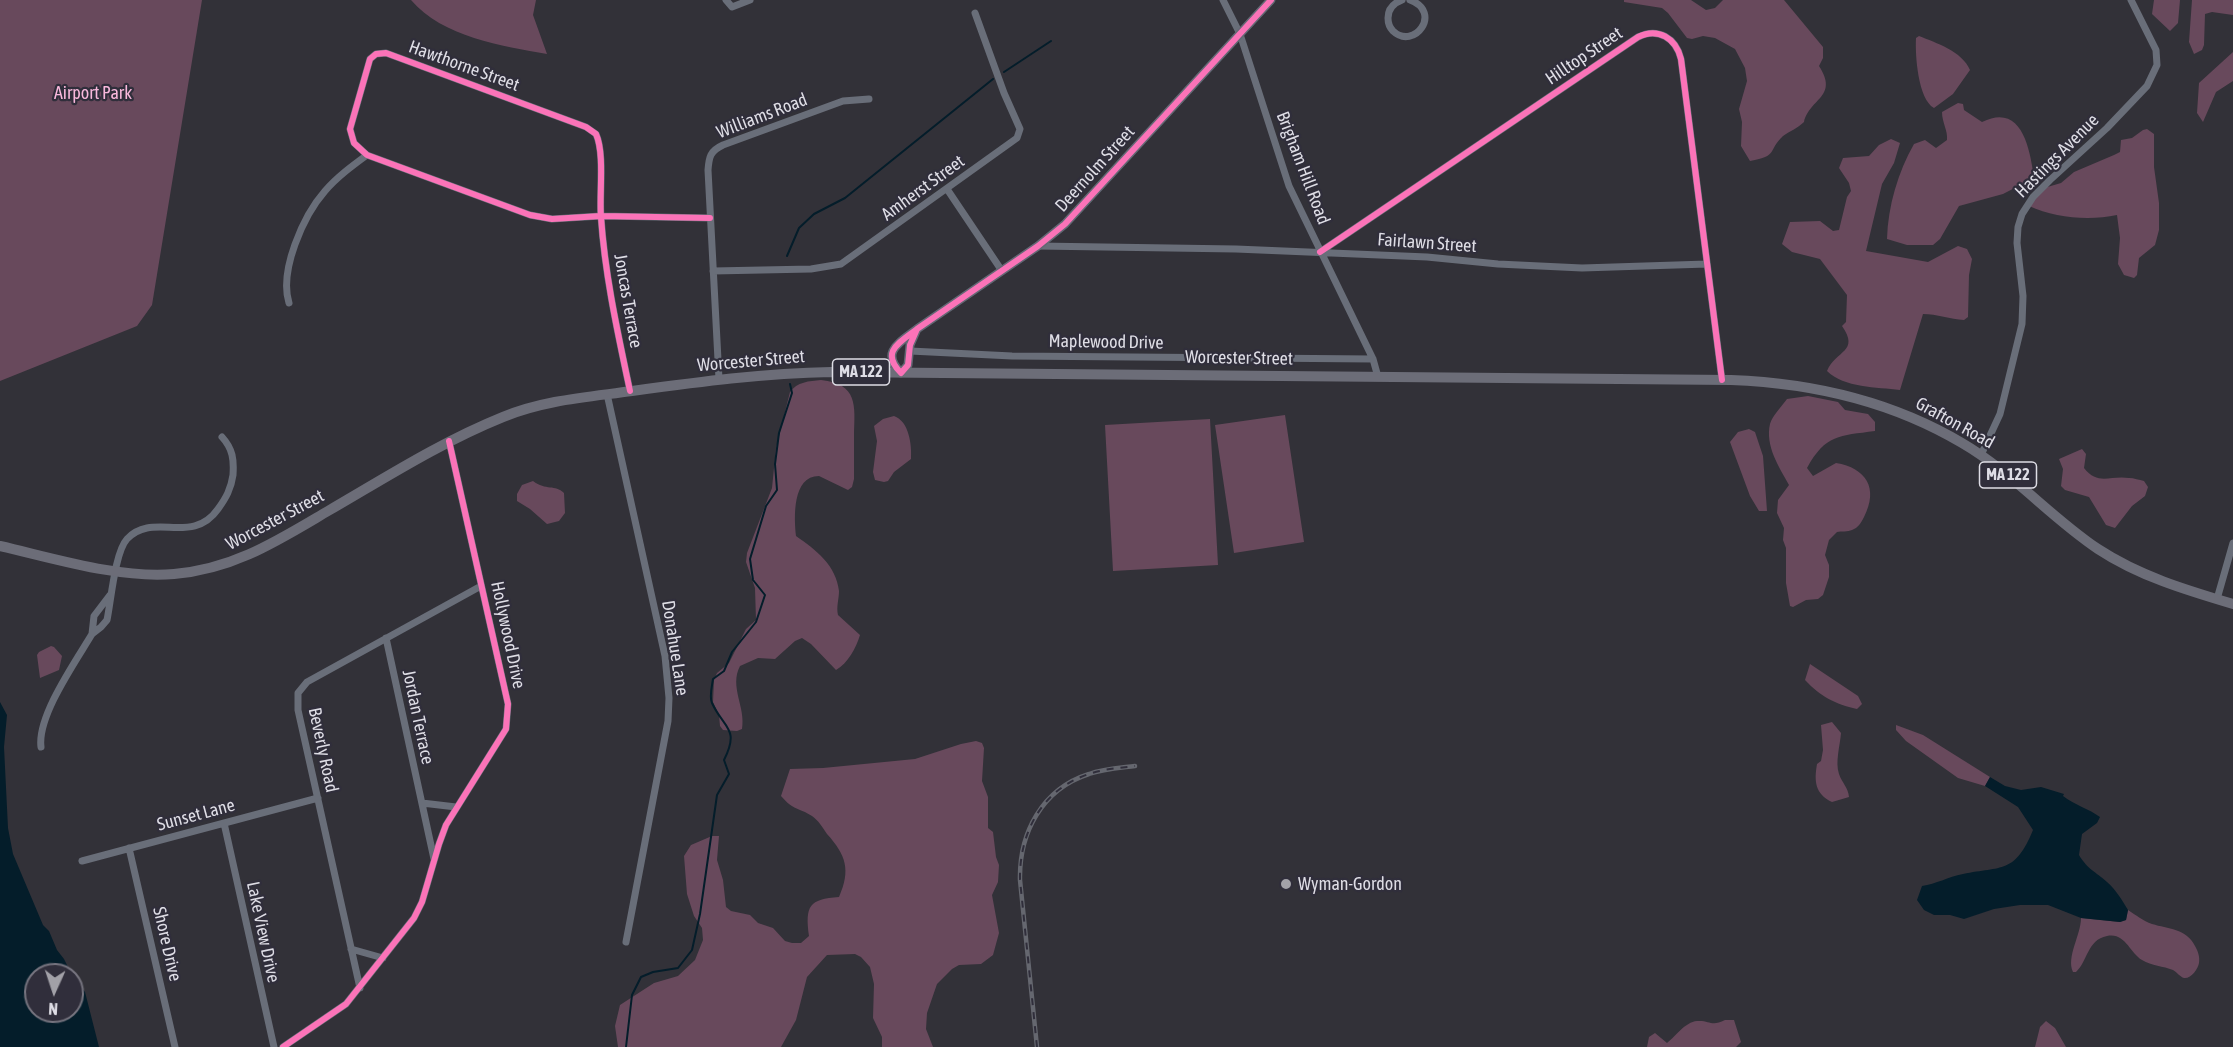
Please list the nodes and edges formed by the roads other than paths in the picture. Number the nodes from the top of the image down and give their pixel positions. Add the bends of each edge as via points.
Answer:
1 (726, 0) edge
2 (750, 0) edge
3 (1223, 0) edge
4 (1271, 0) edge
5 (1386, 0) edge
6 (1402, 0) edge
7 (1410, 0) edge
8 (2131, 0) edge
9 (1392, 6) junction
10 (975, 13) dead end
11 (1240, 34) junction
12 (869, 99) dead end
13 (367, 155) junction
14 (947, 189) junction
15 (601, 216) junction
16 (710, 218) junction
17 (1038, 246) junction
18 (1320, 252) junction
19 (1707, 264) junction
20 (1002, 270) junction
21 (713, 271) junction
22 (289, 303) dead end
23 (917, 329) junction
24 (910, 351) junction
25 (1373, 359) junction
26 (901, 373) junction
27 (1378, 377) junction
28 (719, 379) junction
29 (1722, 380) junction
30 (1766, 382) joint
31 (630, 391) junction
32 (607, 394) junction
33 (222, 437) dead end
34 (449, 441) junction
35 (1981, 455) junction
36 (2233, 543) edge
37 (0, 546) edge
38 (117, 572) junction
39 (481, 586) junction
40 (111, 593) junction
41 (2217, 599) junction
42 (2233, 604) edge
43 (92, 634) junction
44 (386, 638) junction
45 (41, 747) dead end
46 (318, 798) junction
47 (422, 803) junction
48 (456, 807) junction
49 (224, 823) junction
50 (129, 848) junction
51 (434, 860) junction
52 (82, 861) dead end
53 (626, 942) dead end
54 (351, 949) junction
55 (383, 958) junction
56 (360, 988) junction
57 (175, 1047) edge
58 (274, 1047) edge
59 (283, 1047) edge

1 - 2 street via 733,6
3 - 11 street, Brigham Hill Road
4 - 11 street, Deernolm Street
5 - 9 street
6 - 9 street
7 - 9 street via 1422,8 1425,19 1421,30 1410,36 1398,35 1389,26
8 - 35 street, Hastings Avenue via 2156,50 2155,73 2148,86 2033,197 2022,214 2017,234 2022,324 2000,414
10 - 14 street, Amherst Street via 1020,132
11 - 17 street, Deernolm Street via 1078,212
11 - 18 street, Brigham Hill Road via 1284,173
12 - 16 street, Williams Road via 843,101 714,150 709,156 708,170
13 - 15 street via 537,216
13 - 15 street, Hawthorne Street via 352,140 351,122 370,59 386,53 594,132 599,147
13 - 22 street via 331,184 310,213 288,268
14 - 20 street
14 - 21 street, Amherst Street via 841,264 811,269
15 - 16 street
15 - 31 street, Joncas Terrace via 608,284
16 - 21 street, Williams Road
17 - 18 street, Fairlawn Street
17 - 20 street, Deernolm Street
18 - 19 street, Fairlawn Street via 1582,268
18 - 19 street, Hilltop Street via 1638,37 1652,32 1670,39 1680,54
18 - 25 street, Brigham Hill Road
19 - 29 street, Hilltop Street
20 - 23 street, Deernolm Street
21 - 28 street, Williams Road
23 - 24 street
23 - 26 street, Deernolm Street via 893,350 892,364
24 - 25 street, Maplewood Drive via 1012,356
24 - 26 street via 908,365
25 - 27 street, Brigham Hill Road
26 - 27 main road, Worcester Street / MA 122
26 - 28 main road, Worcester Street / MA 122 via 801,372
27 - 29 main road, Worcester Street / MA 122
28 - 31 main road, Worcester Street / MA 122
29 - 30 main road, Worcester Street / MA 122
30 - 35 main road, Grafton Road / MA 122 via 1879,404 1924,423
31 - 32 main road, Worcester Street / MA 122
32 - 34 main road, Worcester Street / MA 122 via 527,409
32 - 53 street, Donahue Lane via 665,656 669,698
33 - 38 street via 232,451 233,473 228,494 214,515 193,528 154,527 133,534 120,550
34 - 38 main road, Worcester Street / MA 122 via 230,564 173,574
34 - 39 street, Hollywood Drive
35 - 41 main road, Grafton Road / MA 122 via 2100,550 2160,581
36 - 41 street
37 - 38 main road, Worcester Street / MA 122
38 - 40 street
39 - 44 street, Beverly Road
39 - 48 street, Hollywood Drive via 508,704 508,721
40 - 43 street via 94,616
40 - 43 street via 107,620
41 - 42 main road, Grafton Road / MA 122
43 - 45 street via 44,723
44 - 46 street, Beverly Road via 300,688 297,704
44 - 47 street, Jordan Terrace
46 - 49 street, Sunset Lane
46 - 54 street, Beverly Road
47 - 48 street
47 - 51 street, Jordan Terrace
48 - 51 street, Hollywood Drive
49 - 50 street, Sunset Lane
49 - 58 street, Lake View Drive
50 - 52 street, Sunset Lane
50 - 57 street, Shore Drive
51 - 55 street, Hollywood Drive via 418,910
54 - 55 street
54 - 56 street, Beverly Road
55 - 56 street, Hollywood Drive
56 - 59 street, Hollywood Drive via 336,1013

